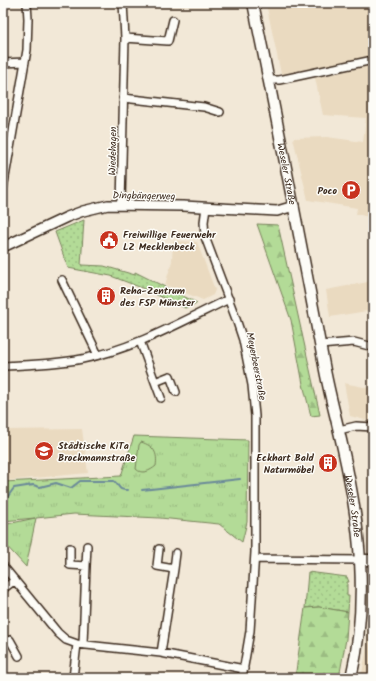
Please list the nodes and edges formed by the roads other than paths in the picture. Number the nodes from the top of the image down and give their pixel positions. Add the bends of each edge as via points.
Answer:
1 (28, 3) edge
2 (123, 3) edge
3 (253, 3) edge
4 (173, 20) dead end
5 (125, 38) junction
6 (373, 60) edge
7 (25, 62) junction
8 (3, 63) edge
9 (269, 80) junction
10 (123, 98) junction
11 (220, 112) dead end
12 (3, 189) edge
13 (122, 204) junction
14 (294, 206) junction
15 (206, 207) junction
16 (3, 247) edge
17 (62, 280) dead end
18 (228, 299) junction
19 (140, 341) junction
20 (320, 345) junction
21 (373, 347) edge
22 (98, 355) junction
23 (3, 366) edge
24 (155, 382) junction
25 (176, 392) dead end
26 (161, 398) dead end
27 (373, 427) edge
28 (339, 430) junction
29 (87, 546) dead end
30 (70, 548) dead end
31 (159, 549) dead end
32 (176, 553) dead end
33 (255, 559) junction
34 (360, 560) junction
35 (373, 560) edge
36 (3, 566) edge
37 (86, 566) junction
38 (174, 569) junction
39 (15, 580) junction
40 (3, 589) edge
41 (3, 643) edge
42 (80, 644) junction
43 (161, 653) junction
44 (18, 656) dead end
45 (244, 669) junction
46 (74, 678) edge
47 (242, 678) edge
48 (351, 678) edge

1 - 7 street
2 - 5 street, Wiedehagen
3 - 9 main road, Weseler Straße
4 - 5 street via 168,41
5 - 10 street, Wiedehagen
6 - 9 street
7 - 8 street
7 - 12 street
9 - 14 main road, Weseler Straße
10 - 11 street
10 - 13 street, Wiedehagen
13 - 15 street, Dingbängerweg
13 - 16 street, Dingbängerweg via 83,211
14 - 15 street, Dingbängerweg via 277,211
14 - 20 main road, Weseler Straße
15 - 18 street, Meyerbeerstraße via 206,237
17 - 22 street
18 - 19 street
18 - 33 street, Meyerbeerstraße via 243,340 254,403
19 - 22 street
19 - 24 street
20 - 21 street via 354,342
20 - 28 main road, Weseler Straße
22 - 23 street via 60,362
24 - 25 street via 170,376
24 - 26 street
27 - 28 street via 356,426
28 - 34 main road, Weseler Straße via 355,510
29 - 37 street
30 - 37 street via 70,565
31 - 38 street via 158,566
32 - 38 street
33 - 34 street
33 - 45 street, Meyerbeerstraße via 250,631
34 - 35 main road
34 - 48 main road, Weseler Straße via 360,616
36 - 39 street
37 - 42 street
38 - 43 street
39 - 40 street
39 - 42 street via 58,633 66,640
41 - 44 street via 10,640
42 - 43 street
42 - 46 street
43 - 45 street
45 - 47 street, Meyerbeerstraße

